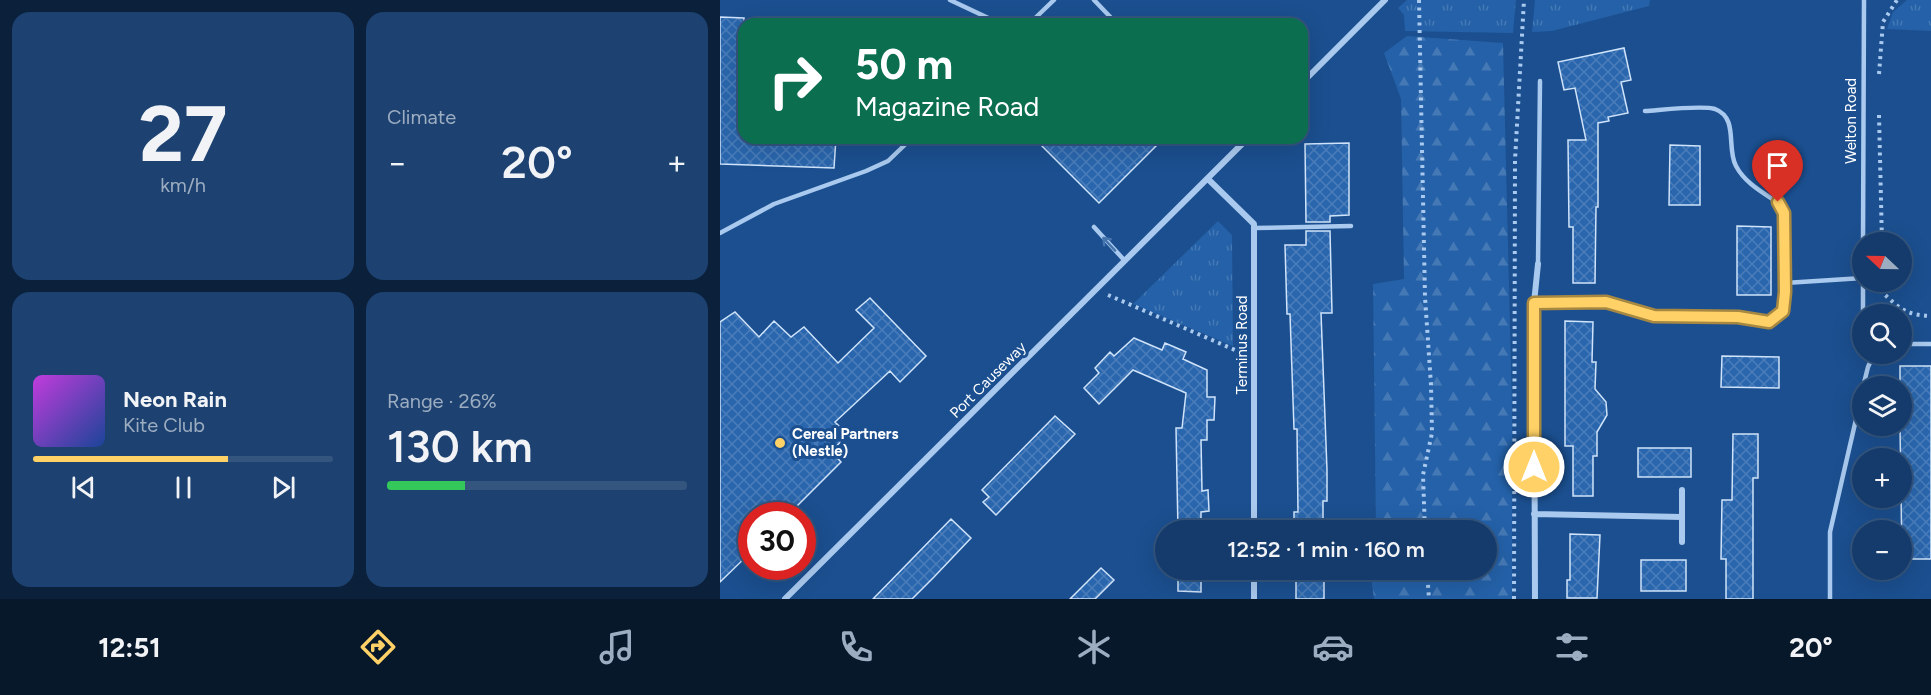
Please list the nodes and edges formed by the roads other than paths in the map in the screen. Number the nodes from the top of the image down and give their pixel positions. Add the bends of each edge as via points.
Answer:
1 (950, 0) edge
2 (1054, 0) edge
3 (1094, 0) edge
4 (1385, 0) edge
5 (1864, 0) edge
6 (988, 18) edge
7 (1035, 18) edge
8 (1111, 18) edge
9 (1308, 77) edge
10 (1540, 81) dead end
11 (1645, 111) dead end
12 (906, 144) edge
13 (1242, 144) edge
14 (1208, 179) junction
15 (1778, 202) joint
16 (1351, 226) dead end
17 (1094, 227) dead end
18 (1254, 228) junction
19 (1863, 232) edge
20 (720, 233) edge
21 (1125, 261) junction
22 (1538, 264) joint
23 (1852, 280) edge
24 (1785, 283) junction
25 (1534, 303) junction
26 (1912, 344) edge
27 (1931, 344) edge
28 (1852, 436) edge
29 (1682, 490) dead end
30 (1534, 514) junction
31 (1682, 518) junction
32 (1254, 520) edge
33 (1682, 542) dead end
34 (1254, 580) edge
35 (785, 599) edge
36 (1254, 599) edge
37 (1535, 599) edge
38 (1830, 599) edge

1 - 6 lane
2 - 7 lane
3 - 8 lane
4 - 9 street
5 - 19 lane, Welton Road
10 - 22 lane
11 - 15 lane via 1713,108 1724,114 1730,127 1731,157 1737,169 1749,184
12 - 20 lane via 888,161 774,204
13 - 14 street, Port Causeway
14 - 18 street
14 - 21 street, Port Causeway
15 - 24 street via 1784,213
16 - 18 lane
21 -> 17 lane
18 - 32 street, Terminus Road
21 - 35 street, Port Causeway
22 - 25 street
23 - 24 lane
24 - 25 street via 1783,311 1769,322 1738,317 1654,316 1606,302
25 - 30 street
26 - 27 lane
28 - 38 lane via 1830,532
29 - 31 street
30 - 31 street
30 - 37 street
31 - 33 street
34 - 36 street

